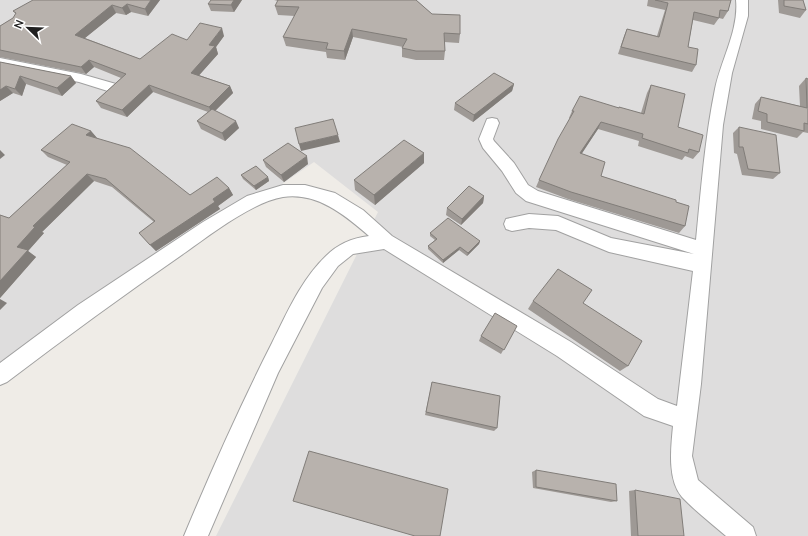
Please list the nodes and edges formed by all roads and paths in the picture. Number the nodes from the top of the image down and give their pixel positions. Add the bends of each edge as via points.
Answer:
1 (742, 0) edge
2 (0, 62) edge
3 (111, 87) edge
4 (492, 123) dead end
5 (512, 224) dead end
6 (386, 241) junction
7 (703, 257) junction
8 (0, 375) edge
9 (685, 419) junction
10 (196, 536) edge
11 (744, 536) edge

1 - 7 street via 743,10 721,89
2 - 3 street via 81,78
4 - 7 street via 486,139 488,144 508,167 522,189 532,196
5 - 7 street via 529,221 558,223 609,245
6 - 8 street via 357,215 317,194 283,191 253,201 122,285
6 - 9 street via 551,341 652,408
6 - 10 street via 344,250 314,284 255,399
7 - 9 street via 691,384
9 - 11 street via 681,456 689,488

